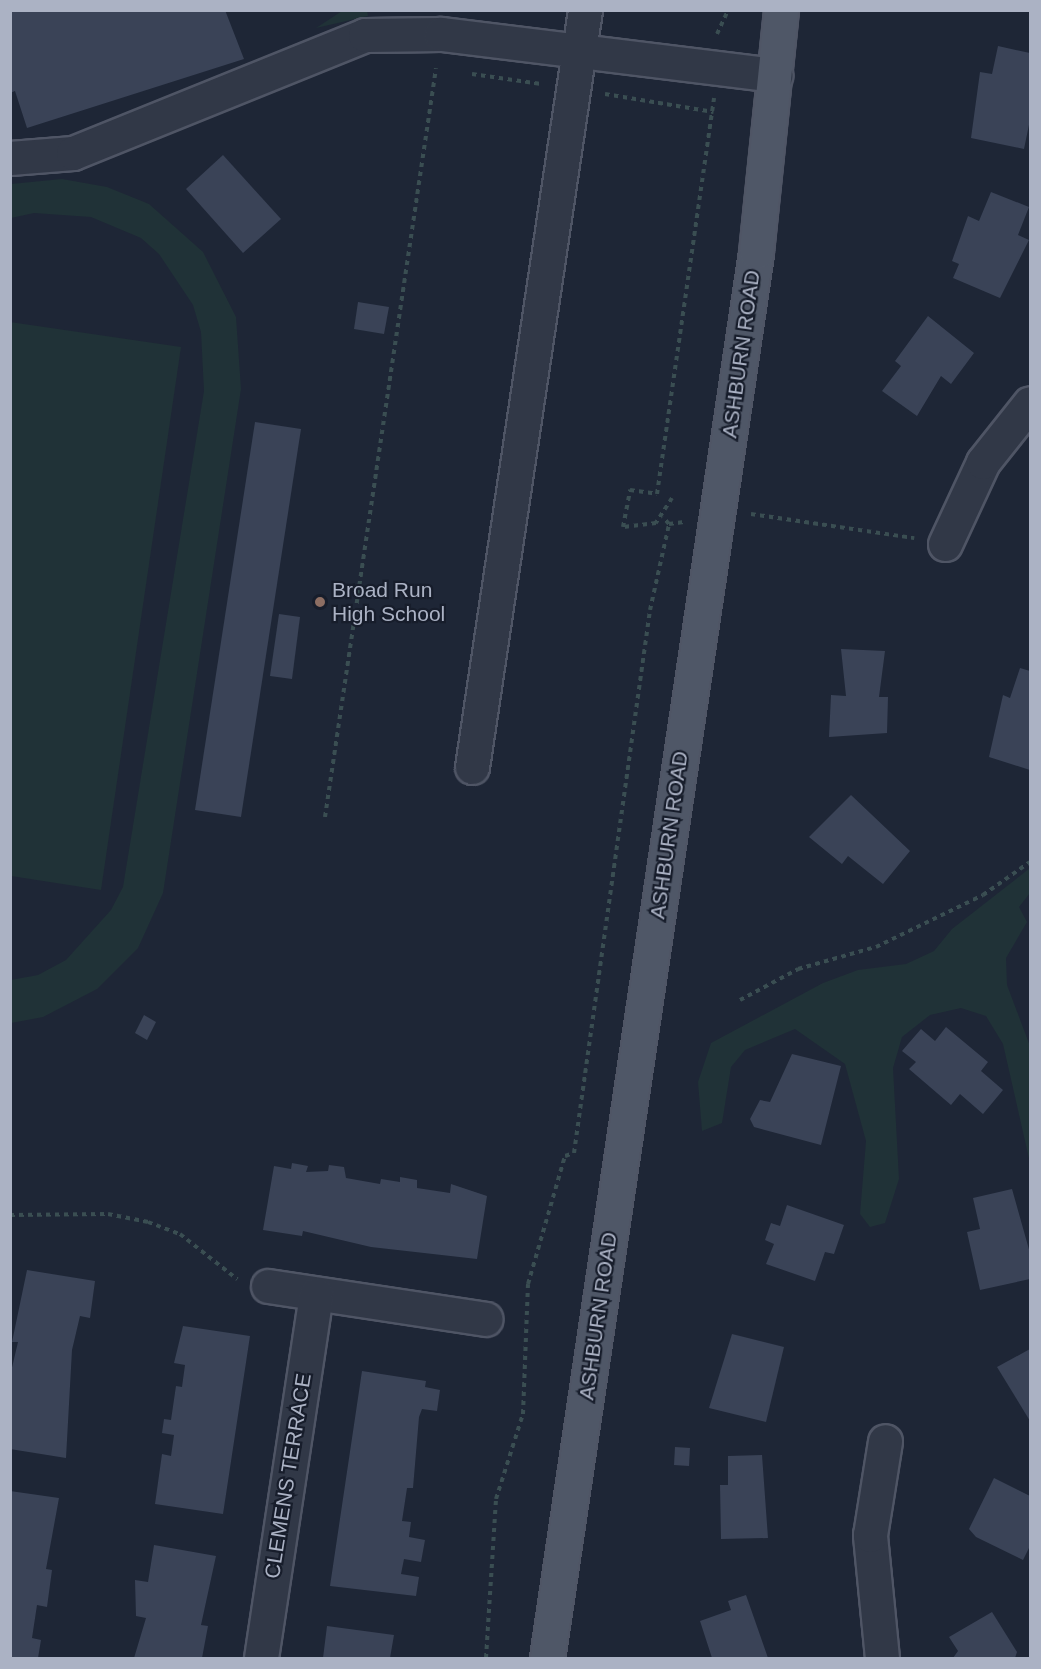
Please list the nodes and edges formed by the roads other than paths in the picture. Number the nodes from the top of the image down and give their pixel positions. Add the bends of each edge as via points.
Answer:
1 (585, 10) edge
2 (782, 10) edge
3 (579, 50) junction
4 (776, 75) junction
5 (10, 158) edge
6 (1030, 403) edge
7 (945, 544) road end
8 (472, 767) dead end
9 (274, 1287) road end
10 (316, 1294) junction
11 (486, 1319) dead end
12 (885, 1441) dead end
13 (261, 1659) edge
14 (547, 1659) edge
15 (882, 1659) edge

1 - 3 street
2 - 4 main road, ASHBURN ROAD
3 - 4 street
3 - 5 street via 441,34 365,35 73,153
3 - 8 street
4 - 14 main road, ASHBURN ROAD via 717,519
6 - 7 street via 983,462
9 - 10 street
10 - 11 street
10 - 13 street, CLEMENS TERRACE
12 - 15 street via 870,1535

